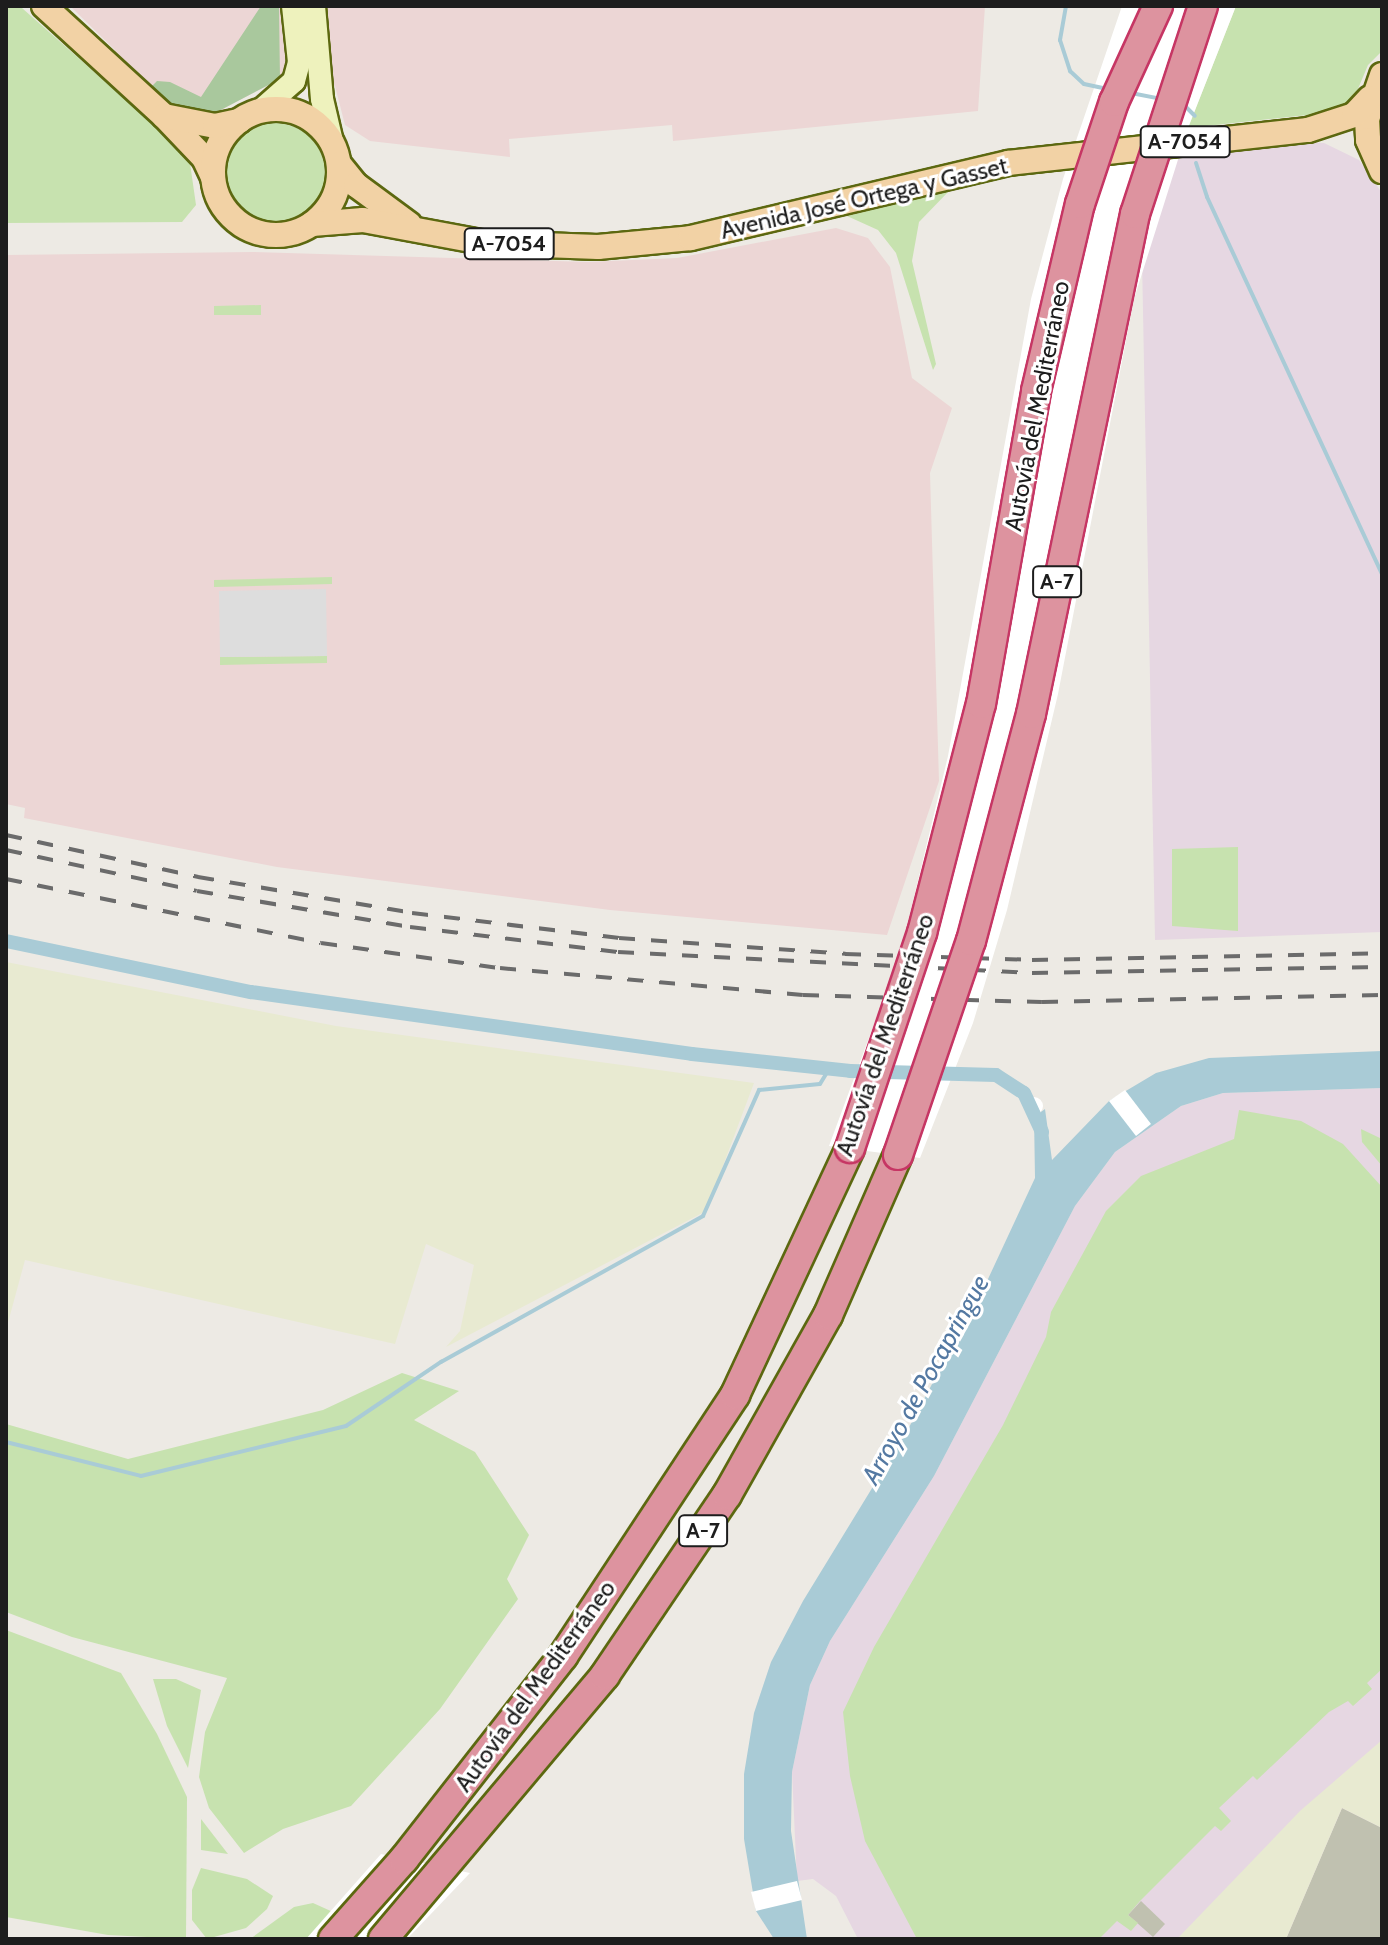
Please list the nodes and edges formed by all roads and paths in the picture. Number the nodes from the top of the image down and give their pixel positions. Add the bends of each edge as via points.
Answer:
1 (44, 6) edge
2 (293, 6) edge
3 (314, 6) edge
4 (1143, 6) edge
5 (1158, 6) edge
6 (1203, 6) edge
7 (1217, 6) edge
8 (1382, 75) edge
9 (1370, 98) junction
10 (1114, 102) junction
11 (164, 116) junction
12 (250, 116) junction
13 (1308, 130) junction
14 (1153, 146) junction
15 (335, 153) junction
16 (1378, 166) edge
17 (213, 177) junction
18 (312, 224) junction
19 (421, 231) junction
20 (333, 1939) edge
21 (383, 1939) edge

1 - 11 main road, A-7054
2 - 12 street via 299,62 294,81
3 - 15 street via 322,99
4 - 10 highway, bridge
5 - 10 highway, Autovía del Mediterráneo / A-7, bridge
6 - 14 highway, Autovía del Mediterráneo / A-7, bridge
7 - 14 highway, bridge
8 - 9 main road
9 - 13 main road, Avenida José Ortega y Gasset / A-7054 via 1354,115
9 - 16 main road via 1368,140
10 - 20 highway, Autovía del Mediterráneo / A-7, bridge via 1080,204 1036,391 977,719 922,933 850,1148 735,1395 563,1656 404,1859
11 - 12 main road, A-7054 via 215,126
11 - 17 main road, A-7054 via 204,158
12 - 15 main road, A-7054 via 301,114
12 - 17 main road via 216,153
13 - 16 main road, Avenida José Ortega y Gasset / A-7054 via 1339,137
13 - 19 main road, Avenida José Ortega y Gasset / A-7054 via 1008,163 691,238 598,247 487,243
14 - 21 highway, Autovía del Mediterráneo / A-7, bridge via 1092,403 1027,729 971,941 898,1155 828,1315 727,1495 605,1675
15 - 18 main road via 334,199
15 - 19 main road, Avenida José Ortega y Gasset / A-7054 via 386,210
17 - 18 main road, A-7054 via 230,215 255,232 292,233
18 - 19 main road, Avenida José Ortega y Gasset / A-7054 via 363,220

